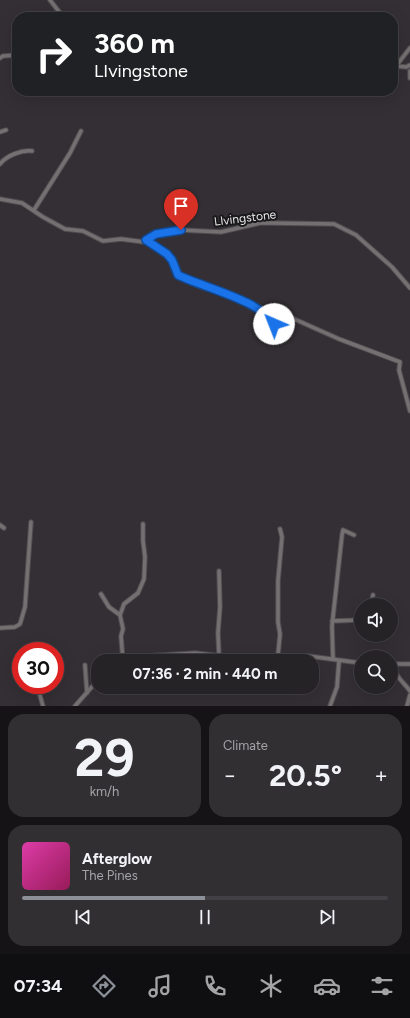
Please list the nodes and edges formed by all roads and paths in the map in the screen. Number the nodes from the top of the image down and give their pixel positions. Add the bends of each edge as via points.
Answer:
1 (50, 0) edge
2 (59, 12) edge
3 (410, 48) edge
4 (12, 55) edge
5 (0, 58) edge
6 (398, 62) edge
7 (410, 65) edge
8 (398, 67) edge
9 (410, 71) edge
10 (410, 78) edge
11 (6, 130) dead end
12 (81, 131) dead end
13 (0, 132) edge
14 (32, 151) dead end
15 (0, 164) edge
16 (0, 199) edge
17 (34, 210) junction
18 (146, 240) junction
19 (410, 288) edge
20 (255, 307) junction
21 (277, 331) dead end
22 (410, 411) edge
23 (31, 522) dead end
24 (143, 524) dead end
25 (0, 525) edge
26 (4, 528) dead end
27 (280, 529) dead end
28 (354, 535) dead end
29 (219, 571) dead end
30 (101, 594) dead end
31 (373, 595) dead end
32 (372, 598) edge
33 (120, 615) junction
34 (354, 620) edge
35 (332, 621) junction
36 (0, 628) edge
37 (122, 654) edge
38 (180, 654) edge
39 (207, 654) edge
40 (219, 654) edge
41 (278, 654) edge
42 (319, 657) edge
43 (333, 659) junction
44 (339, 661) junction
45 (354, 662) edge
46 (398, 664) edge
47 (410, 664) edge
48 (85, 665) dead end
49 (398, 676) edge
50 (91, 688) edge
51 (410, 691) edge
52 (87, 693) junction
53 (40, 694) edge
54 (410, 695) edge
55 (43, 706) edge
56 (75, 706) edge
57 (330, 706) edge
58 (407, 706) edge

1 - 2 street
3 - 6 street
4 - 5 street
7 - 8 street
9 - 10 street
11 - 13 street
12 - 17 street
14 - 15 street via 19,152
16 - 17 street, LIvingstone via 17,201
17 - 18 street, LIvingstone via 66,229 84,231 103,241
18 - 19 street, LIvingstone via 156,234 176,231 221,232 260,223 334,224 356,235
18 - 20 street via 167,254 178,275
20 - 21 street via 270,316
20 - 22 street via 283,314 400,362 399,370
23 - 36 street via 22,618 20,624 15,627
24 - 33 street via 146,557 144,579 138,593 124,604
25 - 26 street
27 - 41 street via 282,537 278,581
28 - 35 street via 343,530
29 - 40 street
30 - 33 street via 109,607
31 - 32 street
33 - 37 street
34 - 35 street
35 - 43 street
38 - 39 street
42 - 43 street
43 - 44 street
44 - 45 street
44 - 57 street via 337,687
46 - 47 street
48 - 52 street
49 - 51 street
50 - 52 street
52 - 56 street
53 - 55 street
54 - 58 street

